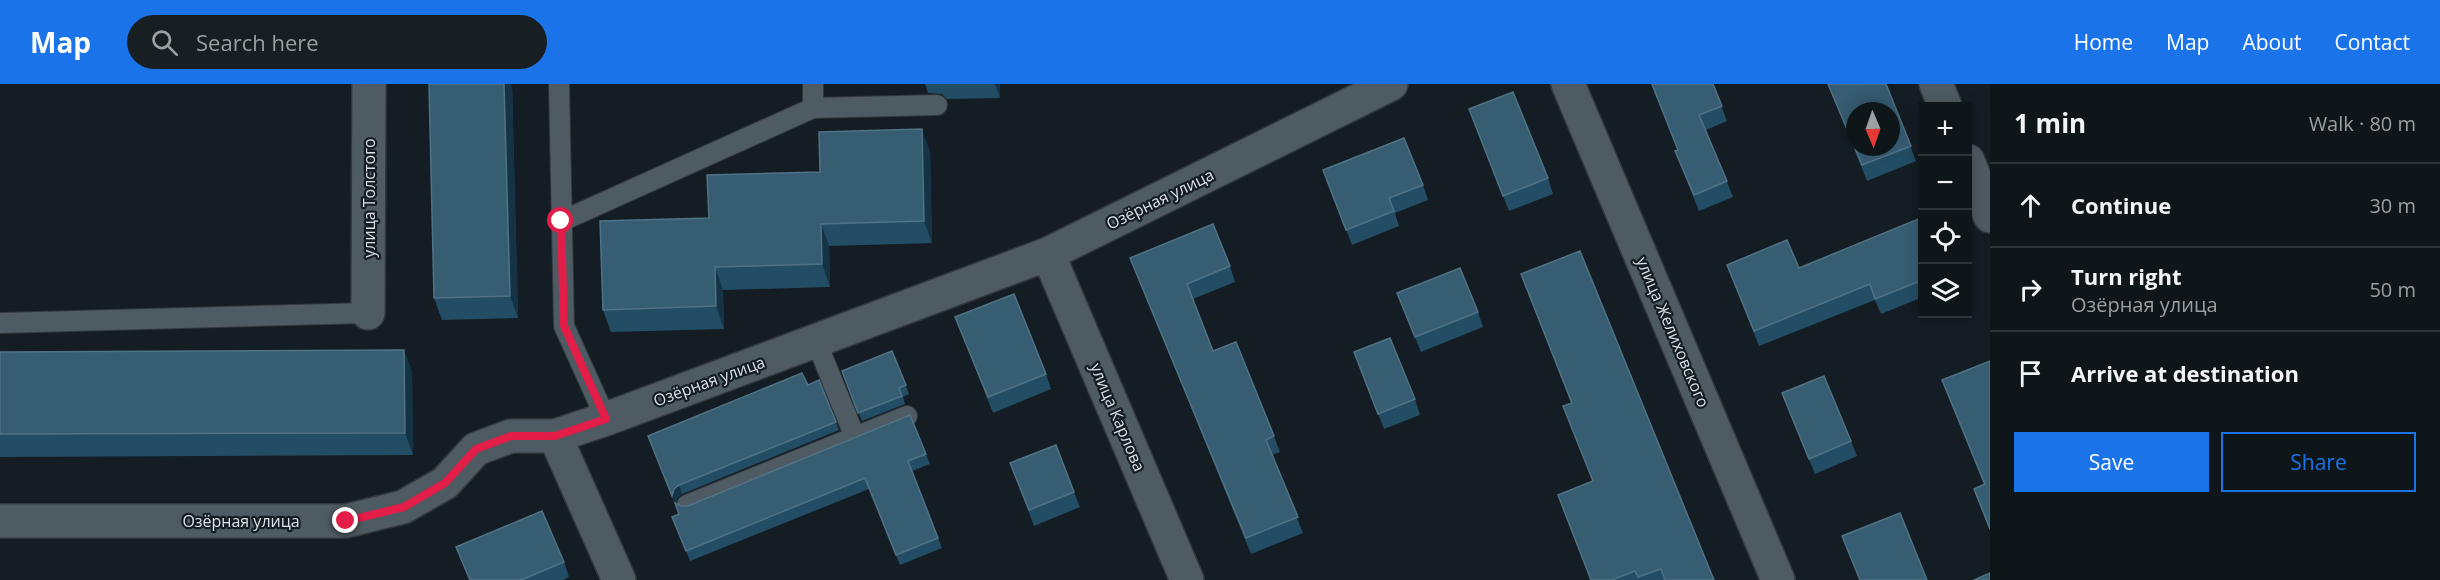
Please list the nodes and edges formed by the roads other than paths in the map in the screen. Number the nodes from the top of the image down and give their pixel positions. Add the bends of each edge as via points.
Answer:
1 (369, 84) edge
2 (559, 84) edge
3 (813, 84) edge
4 (1391, 84) edge
5 (1568, 84) edge
6 (1936, 84) edge
7 (1943, 102) edge
8 (937, 105) dead end
9 (813, 108) junction
10 (1972, 171) edge
11 (1990, 216) edge
12 (561, 221) junction
13 (1048, 254) junction
14 (368, 313) joint
15 (0, 323) edge
16 (816, 341) junction
17 (907, 416) edge
18 (606, 419) junction
19 (555, 436) junction
20 (855, 437) junction
21 (687, 505) edge
22 (0, 521) edge
23 (619, 580) edge
24 (1187, 580) edge
25 (1778, 580) edge

1 - 14 street, улица Толстого
2 - 12 lane
3 - 9 lane
4 - 13 street, Озёрная улица
5 - 25 street, улица Желиховского
6 - 7 street
8 - 9 lane
9 - 12 lane
10 - 11 street
12 - 18 lane via 564,326
13 - 16 street, Озёрная улица
13 - 24 street, улица Карлова
14 - 15 lane
16 - 18 street, Озёрная улица
16 - 20 lane
17 - 20 lane
18 - 19 street, Озёрная улица
19 - 22 street, Озёрная улица via 511,436 476,449 445,483 404,507 346,521
19 - 23 street
20 - 21 lane

